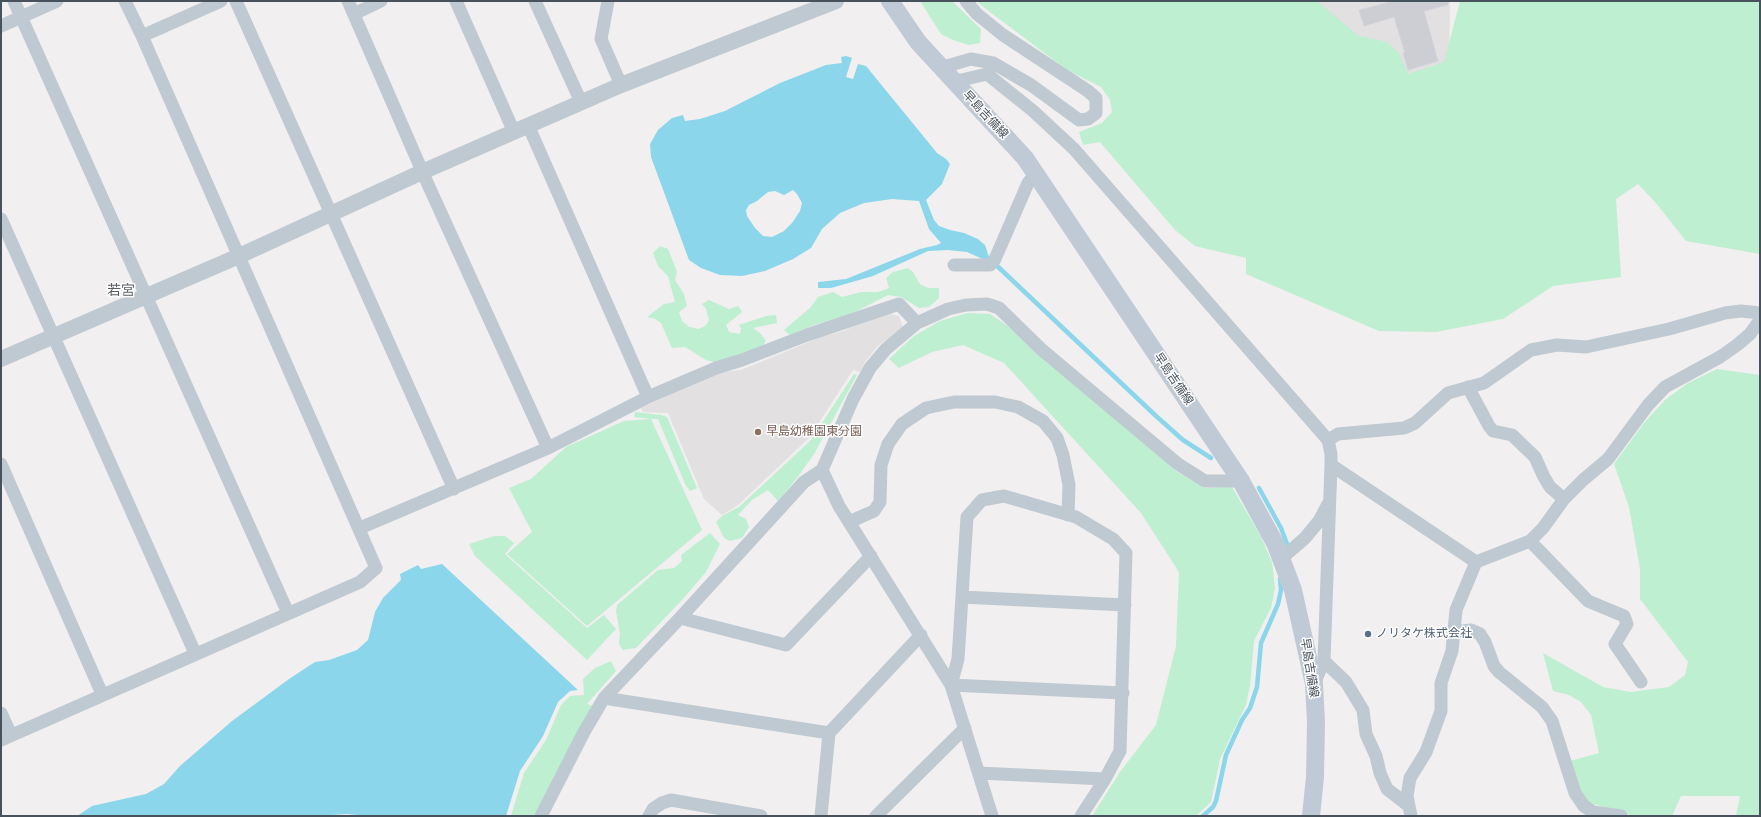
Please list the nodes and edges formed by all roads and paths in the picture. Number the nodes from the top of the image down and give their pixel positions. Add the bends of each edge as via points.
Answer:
1 (14, 1) edge
2 (58, 1) edge
3 (126, 1) edge
4 (221, 1) edge
5 (236, 1) edge
6 (348, 1) edge
7 (381, 1) edge
8 (456, 1) edge
9 (535, 1) edge
10 (608, 1) edge
11 (836, 1) edge
12 (890, 1) edge
13 (966, 1) edge
14 (354, 14) junction
15 (21, 17) junction
16 (1, 26) edge
17 (142, 36) junction
18 (940, 68) junction
19 (953, 82) junction
20 (621, 85) junction
21 (581, 102) junction
22 (521, 128) junction
23 (422, 172) junction
24 (1036, 174) junction
25 (332, 214) junction
26 (1, 219) edge
27 (239, 256) junction
28 (954, 265) dead end
29 (146, 296) junction
30 (1760, 312) edge
31 (1760, 320) edge
32 (917, 323) junction
33 (53, 336) junction
34 (1, 359) edge
35 (1468, 387) junction
36 (648, 397) junction
37 (1328, 440) junction
38 (548, 448) junction
39 (1, 464) edge
40 (1331, 465) junction
41 (822, 470) junction
42 (1241, 481) junction
43 (454, 489) junction
44 (1564, 499) junction
45 (1330, 500) junction
46 (1068, 515) junction
47 (849, 522) junction
48 (360, 528) junction
49 (1530, 541) junction
50 (871, 556) junction
51 (1282, 558) junction
52 (1476, 562) junction
53 (962, 597) junction
54 (1125, 605) junction
55 (288, 613) junction
56 (680, 618) junction
57 (1453, 632) junction
58 (921, 635) junction
59 (195, 653) junction
60 (1324, 661) junction
61 (1641, 682) dead end
62 (1314, 684) junction
63 (952, 685) junction
64 (1123, 693) junction
65 (102, 694) junction
66 (604, 698) junction
67 (1, 713) edge
68 (964, 728) junction
69 (829, 734) junction
70 (6, 737) edge
71 (978, 773) junction
72 (1105, 779) junction
73 (1410, 811) edge
74 (1591, 814) edge
75 (541, 816) edge
76 (649, 816) edge
77 (762, 816) edge
78 (821, 816) edge
79 (876, 816) edge
80 (992, 816) edge
81 (1081, 816) edge
82 (1312, 816) edge
83 (1621, 816) edge

1 - 15 street
2 - 15 street
3 - 17 street
4 - 17 street
5 - 25 street
6 - 14 street
7 - 14 street
8 - 22 street
9 - 21 street
10 - 20 street via 601,39
11 - 20 street
12 - 18 main road, 早島吉備線 via 918,42
13 - 18 street via 977,14 1003,34 1088,91 1096,98 1096,113 1088,119 1079,120 1031,85 993,63 971,59
14 - 23 street
15 - 16 street
15 - 29 street
17 - 27 street
18 - 19 main road, 早島吉備線
19 - 24 main road, 早島吉備線 via 1025,158
19 - 37 street via 987,74 1032,110 1074,149
20 - 21 street
21 - 22 street
22 - 23 street
22 - 36 street
23 - 25 street
23 - 38 street
24 - 28 street via 1025,190 993,261
24 - 42 main road, 早島吉備線
25 - 27 street
25 - 43 street
26 - 33 street
27 - 29 street
27 - 48 street
29 - 33 street
29 - 55 street
30 - 35 street via 1725,313 1669,329 1586,347 1557,345 1531,350 1484,383
31 - 44 street via 1750,334 1737,345 1666,388 1648,405 1608,459
32 - 36 street via 899,304 716,368
32 - 41 street via 886,349 870,368
32 - 42 street via 948,309 966,305 986,304 999,308 1041,349 1178,464 1205,481
33 - 34 street
33 - 59 street
35 - 37 street via 1448,393 1415,422 1404,428 1338,434
35 - 44 street via 1488,426 1493,431 1512,435 1535,456 1550,487
36 - 38 street
37 - 40 street
38 - 43 street
39 - 65 street
40 - 45 street
40 - 52 street
41 - 47 street
41 - 56 street via 804,482
42 - 51 main road, 早島吉備線
43 - 48 street
44 - 49 street
45 - 51 street via 1319,521 1305,538
45 - 60 street
46 - 47 street via 1069,484 1063,455 1057,438 1042,421 1010,405 995,402 954,402 926,408 902,424 888,444 882,465 880,502 874,511
46 - 53 street via 1004,496 982,500 967,517
46 - 54 street via 1113,539 1126,553
47 - 50 street
48 - 55 street via 376,568 360,582
49 - 52 street
49 - 61 street via 1588,601 1624,616 1627,624 1615,644
50 - 56 street via 786,645
50 - 58 street
51 - 62 main road, 早島吉備線 via 1301,620
52 - 57 street via 1456,610
53 - 54 street
53 - 63 street via 958,659
54 - 64 street
55 - 59 street
56 - 66 street
57 - 73 street via 1452,651 1441,683 1441,711 1426,752 1410,778 1407,796
57 - 74 street via 1471,630 1480,634 1499,672 1542,707 1552,721 1575,792
58 - 63 street
58 - 69 street
59 - 65 street
60 - 62 street
60 - 73 street via 1346,682 1363,710 1366,734 1387,789
62 - 82 main road, 早島吉備線 via 1316,722
63 - 64 street
63 - 68 street
64 - 72 street via 1120,752
65 - 70 street
66 - 69 street
66 - 75 street
67 - 70 street
68 - 71 street
68 - 79 street
69 - 78 street
71 - 72 street
71 - 80 street
72 - 81 street
74 - 83 street
76 - 77 street via 653,809 671,800

